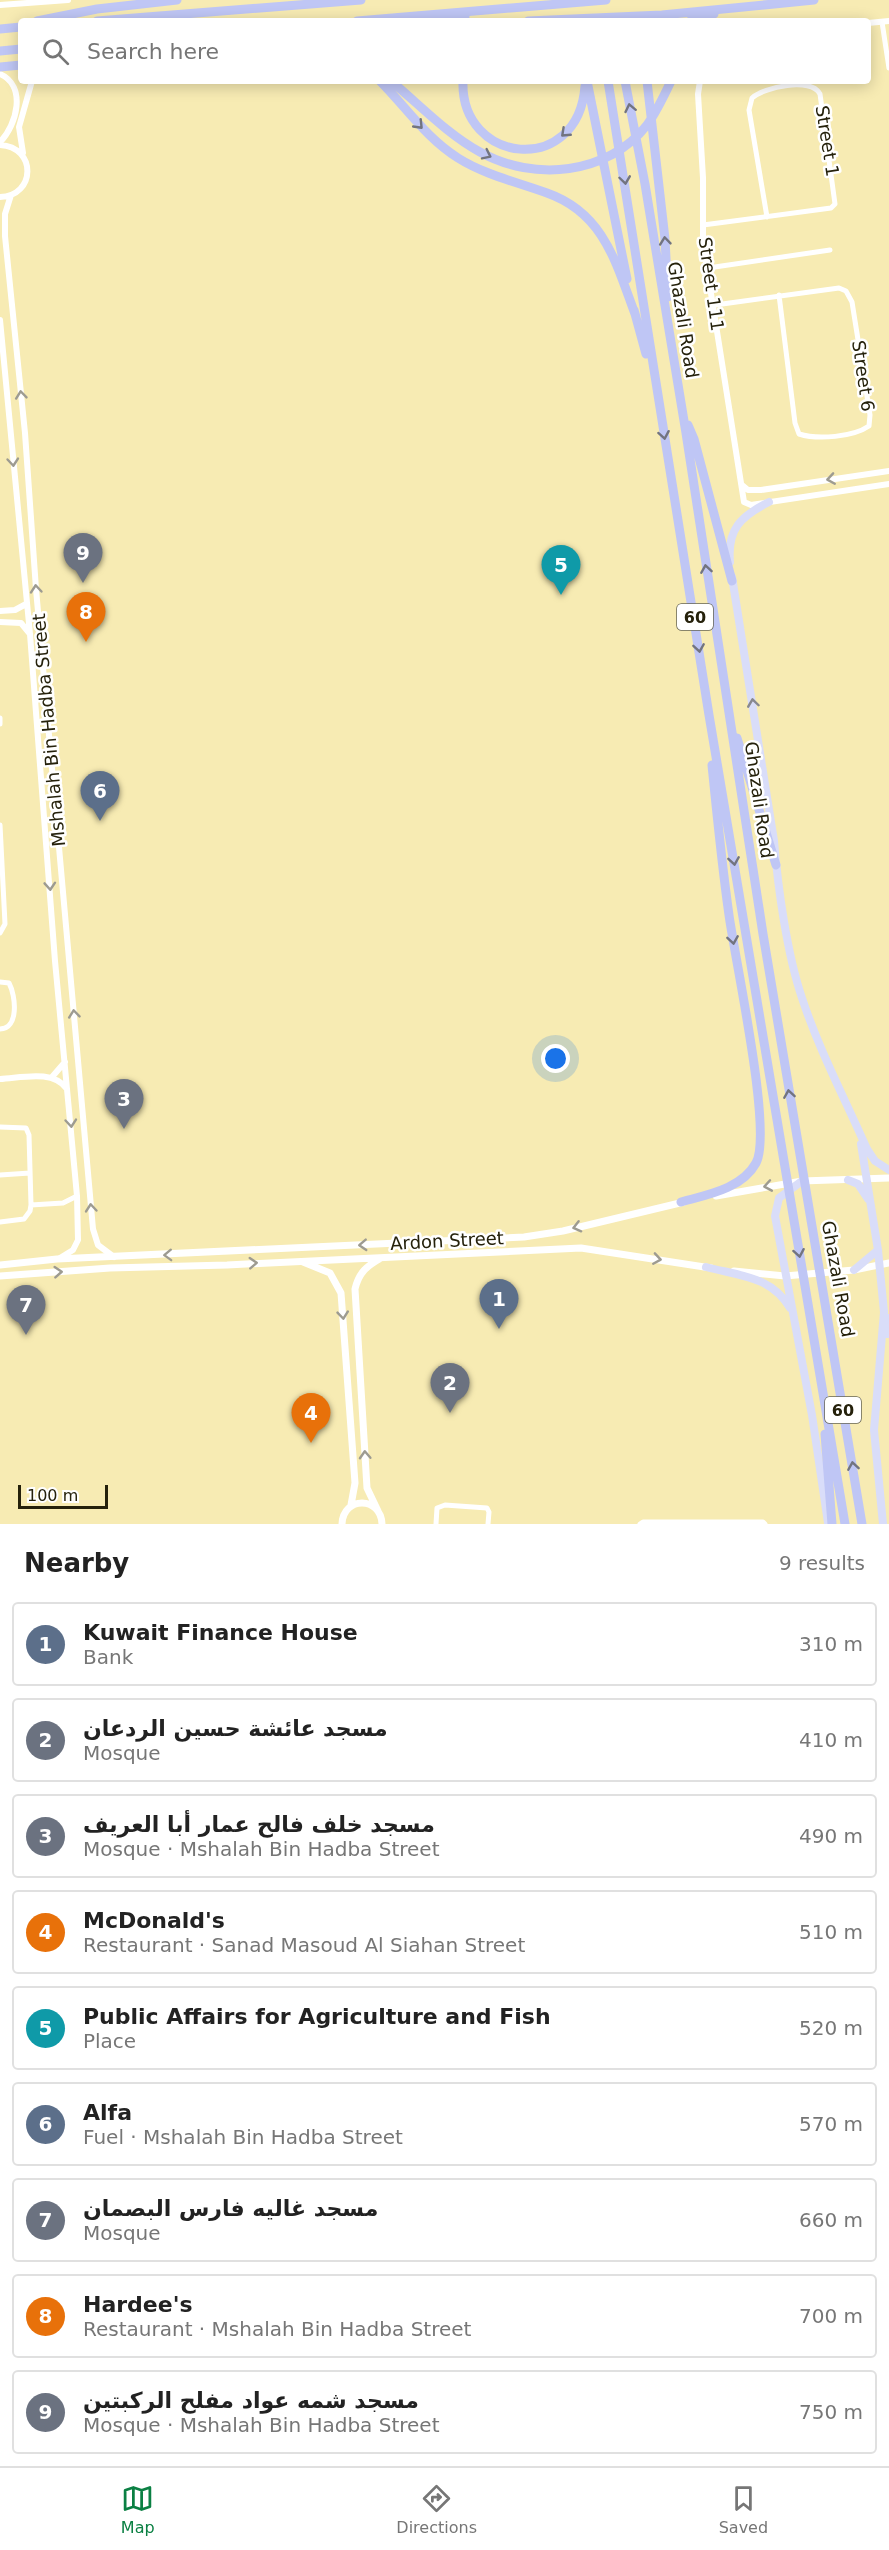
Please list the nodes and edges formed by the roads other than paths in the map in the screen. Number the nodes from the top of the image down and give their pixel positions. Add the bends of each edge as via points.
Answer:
1 (68, 0) edge
2 (177, 0) edge
3 (361, 0) edge
4 (572, 0) edge
5 (592, 0) edge
6 (607, 0) edge
7 (706, 0) edge
8 (814, 0) edge
9 (555, 4) junction
10 (0, 5) edge
11 (748, 6) junction
12 (52, 18) edge
13 (135, 18) edge
14 (392, 18) edge
15 (461, 18) edge
16 (575, 18) edge
17 (593, 18) edge
18 (595, 18) edge
19 (611, 18) edge
20 (698, 18) edge
21 (702, 18) edge
22 (886, 21) edge
23 (871, 23) edge
24 (18, 26) edge
25 (1, 28) edge
26 (18, 49) edge
27 (0, 51) edge
28 (18, 65) edge
29 (0, 68) edge
30 (889, 68) edge
31 (0, 74) edge
32 (31, 84) edge
33 (383, 84) edge
34 (395, 84) edge
35 (463, 84) edge
36 (587, 84) edge
37 (588, 84) edge
38 (609, 84) edge
39 (626, 84) edge
40 (647, 84) edge
41 (670, 84) edge
42 (700, 84) edge
43 (0, 143) edge
44 (23, 156) junction
45 (11, 195) junction
46 (0, 197) edge
47 (767, 217) junction
48 (704, 225) junction
49 (830, 250) dead end
50 (708, 268) junction
51 (779, 295) junction
52 (714, 305) junction
53 (635, 314) junction
54 (0, 320) edge
55 (0, 332) edge
56 (669, 342) junction
57 (658, 398) junction
58 (683, 415) junction
59 (889, 471) edge
60 (889, 484) edge
61 (742, 485) junction
62 (795, 485) junction
63 (797, 498) junction
64 (769, 502) junction
65 (20, 539) junction
66 (33, 539) junction
67 (34, 559) junction
68 (22, 561) junction
69 (732, 581) junction
70 (26, 604) junction
71 (0, 611) edge
72 (0, 622) edge
73 (30, 634) junction
74 (709, 715) junction
75 (0, 718) edge
76 (731, 723) junction
77 (0, 724) edge
78 (0, 825) edge
79 (776, 865) junction
80 (0, 933) edge
81 (56, 961) junction
82 (69, 961) junction
83 (0, 982) edge
84 (0, 1029) edge
85 (66, 1062) junction
86 (52, 1077) junction
87 (0, 1079) edge
88 (68, 1090) junction
89 (0, 1127) edge
90 (859, 1131) junction
91 (889, 1170) edge
92 (30, 1173) junction
93 (0, 1175) edge
94 (889, 1178) edge
95 (868, 1179) junction
96 (848, 1180) junction
97 (802, 1181) junction
98 (77, 1196) junction
99 (681, 1202) junction
100 (31, 1205) junction
101 (873, 1215) junction
102 (0, 1222) edge
103 (93, 1230) junction
104 (79, 1231) junction
105 (483, 1239) junction
106 (263, 1250) junction
107 (878, 1250) junction
108 (450, 1253) junction
109 (114, 1257) junction
110 (383, 1257) junction
111 (57, 1259) junction
112 (298, 1261) junction
113 (889, 1263) edge
114 (0, 1265) edge
115 (227, 1265) junction
116 (880, 1266) junction
117 (706, 1267) junction
118 (854, 1270) junction
119 (1, 1276) edge
120 (785, 1276) junction
121 (889, 1318) edge
122 (795, 1323) junction
123 (347, 1348) junction
124 (360, 1348) junction
125 (881, 1359) junction
126 (818, 1360) junction
127 (351, 1505) junction
128 (378, 1510) junction
129 (665, 1523) edge
130 (729, 1523) edge
131 (342, 1524) edge
132 (381, 1524) edge
133 (435, 1524) edge
134 (488, 1524) edge
135 (640, 1524) edge
136 (765, 1524) edge
137 (830, 1524) edge
138 (844, 1524) edge
139 (862, 1524) edge
140 (883, 1524) edge

1 - 10 street
2 - 12 highway
3 - 13 highway
4 - 16 highway
5 - 18 highway
6 - 9 highway
6 - 19 highway
7 - 20 highway
8 - 11 highway
9 - 14 highway
9 - 15 highway
11 - 17 highway
11 - 21 highway
22 - 23 street
22 - 30 street
24 - 25 highway
26 - 27 highway
28 - 29 highway
31 - 43 street via 11,81 17,93 11,126
32 - 44 street via 19,127
33 -> 53 highway via 418,125 459,159 550,194 589,219 608,246
34 -> 41 highway via 457,137 481,152 496,160 540,170 583,167 607,158 646,126
36 -> 35 highway via 580,115 568,133 541,148 502,146 484,134 468,113
37 - 53 highway
38 -> 57 highway, Ghazali Road / 60
56 -> 39 highway, Ghazali Road / 60
56 -> 40 highway via 665,239
42 - 48 street, Street 111
43 - 44 street
44 - 45 street via 27,179
45 - 46 street
66 -> 45 street, Mshalah Bin Hadba Street via 5,236 5,214
47 - 47 street, Street 1 via 831,208 837,201 820,94 813,86 764,91 752,98 749,110
47 - 48 street, Street 1
48 - 50 street, Street 111
49 - 50 street
50 - 52 street, Street 111
51 - 51 street, Street 6 via 839,288 850,296 869,426 861,431 811,438 800,434 795,423
51 - 52 street, Street 6
52 - 61 street, Street 111
53 - 57 highway
54 - 55 street, Mshalah Bin Hadba Street
55 -> 65 street, Mshalah Bin Hadba Street
56 - 58 highway, Ghazali Road / 60
57 -> 74 highway, Ghazali Road / 60
58 - 69 highway via 694,439
76 -> 58 highway, Ghazali Road / 60
59 -> 62 street
60 - 63 street
61 - 62 street via 752,490
61 - 64 street via 747,504
62 - 63 street
63 - 64 street
64 - 69 main road via 750,512 734,530 729,546
65 - 66 street via 28,544
65 - 68 street, Mshalah Bin Hadba Street
66 - 67 street, Mshalah Bin Hadba Street
67 - 68 street via 28,556
82 -> 67 street, Mshalah Bin Hadba Street
68 - 70 street, Mshalah Bin Hadba Street
79 -> 69 main road
70 - 71 street
70 - 73 street, Mshalah Bin Hadba Street
72 - 73 street via 21,623
73 -> 81 street, Mshalah Bin Hadba Street
74 -> 99 highway via 729,915 761,1142 757,1162 743,1178 722,1190
74 -> 126 highway, Ghazali Road / 60
75 - 77 street
76 - 79 highway
139 -> 76 highway, Ghazali Road / 60 via 798,1152
78 - 80 street via 5,924
79 - 90 main road via 802,999
81 - 82 street via 62,955
81 - 85 street, Mshalah Bin Hadba Street
103 -> 82 street, Mshalah Bin Hadba Street
83 - 84 street via 9,983 12,989 13,1019 12,1025
85 - 86 street
85 - 88 street, Mshalah Bin Hadba Street
86 - 87 street
86 - 88 street
88 -> 98 street, Mshalah Bin Hadba Street
89 - 92 street via 26,1128
90 - 91 main road via 875,1161
90 - 95 main road
92 - 93 street
92 - 100 street
94 - 95 main road, Ardon Street
95 - 96 main road, Ardon Street
95 - 101 main road
96 - 97 main road, Ardon Street
96 - 101 main road via 863,1189
97 -> 99 main road, Ardon Street
97 - 120 main road via 779,1198 776,1208
98 - 100 street via 63,1203
98 - 104 street, Mshalah Bin Hadba Street
99 -> 105 main road, Ardon Street via 563,1231
100 - 102 street via 24,1219
101 - 107 main road
103 - 104 street via 87,1238
103 - 109 street, Mshalah Bin Hadba Street via 98,1245
104 - 111 street via 73,1250
105 -> 106 main road, Ardon Street
105 - 108 main road via 487,1245 484,1248
106 -> 109 main road, Ardon Street
106 - 115 main road via 224,1255 221,1260
107 - 116 main road
107 - 118 main road
108 - 110 main road, Ardon Street
108 -> 117 main road, Ardon Street via 581,1248
109 - 111 main road, Ardon Street
110 - 112 main road, Ardon Street
110 - 124 main road via 367,1266 357,1283
111 - 114 main road, Ardon Street
115 -> 112 main road, Ardon Street
112 -> 123 main road via 322,1268 338,1285
113 - 116 main road, Ardon Street
119 -> 115 main road, Ardon Street
116 - 118 main road, Ardon Street
116 - 125 main road via 884,1312
117 - 120 main road, Ardon Street
117 - 122 main road via 770,1285 782,1295
118 - 120 main road, Ardon Street
120 - 122 main road
121 - 125 main road
122 - 137 main road
123 - 124 main road via 353,1343
123 - 127 main road via 355,1483
128 -> 124 main road via 367,1488
125 - 140 main road via 873,1430
126 - 137 highway
126 - 138 highway, Ghazali Road / 60
127 - 128 main road via 369,1503
127 - 131 main road via 343,1514
128 - 132 main road
129 - 130 street
129 - 135 street
130 - 136 street
133 - 134 street via 437,1508 445,1505 487,1508

